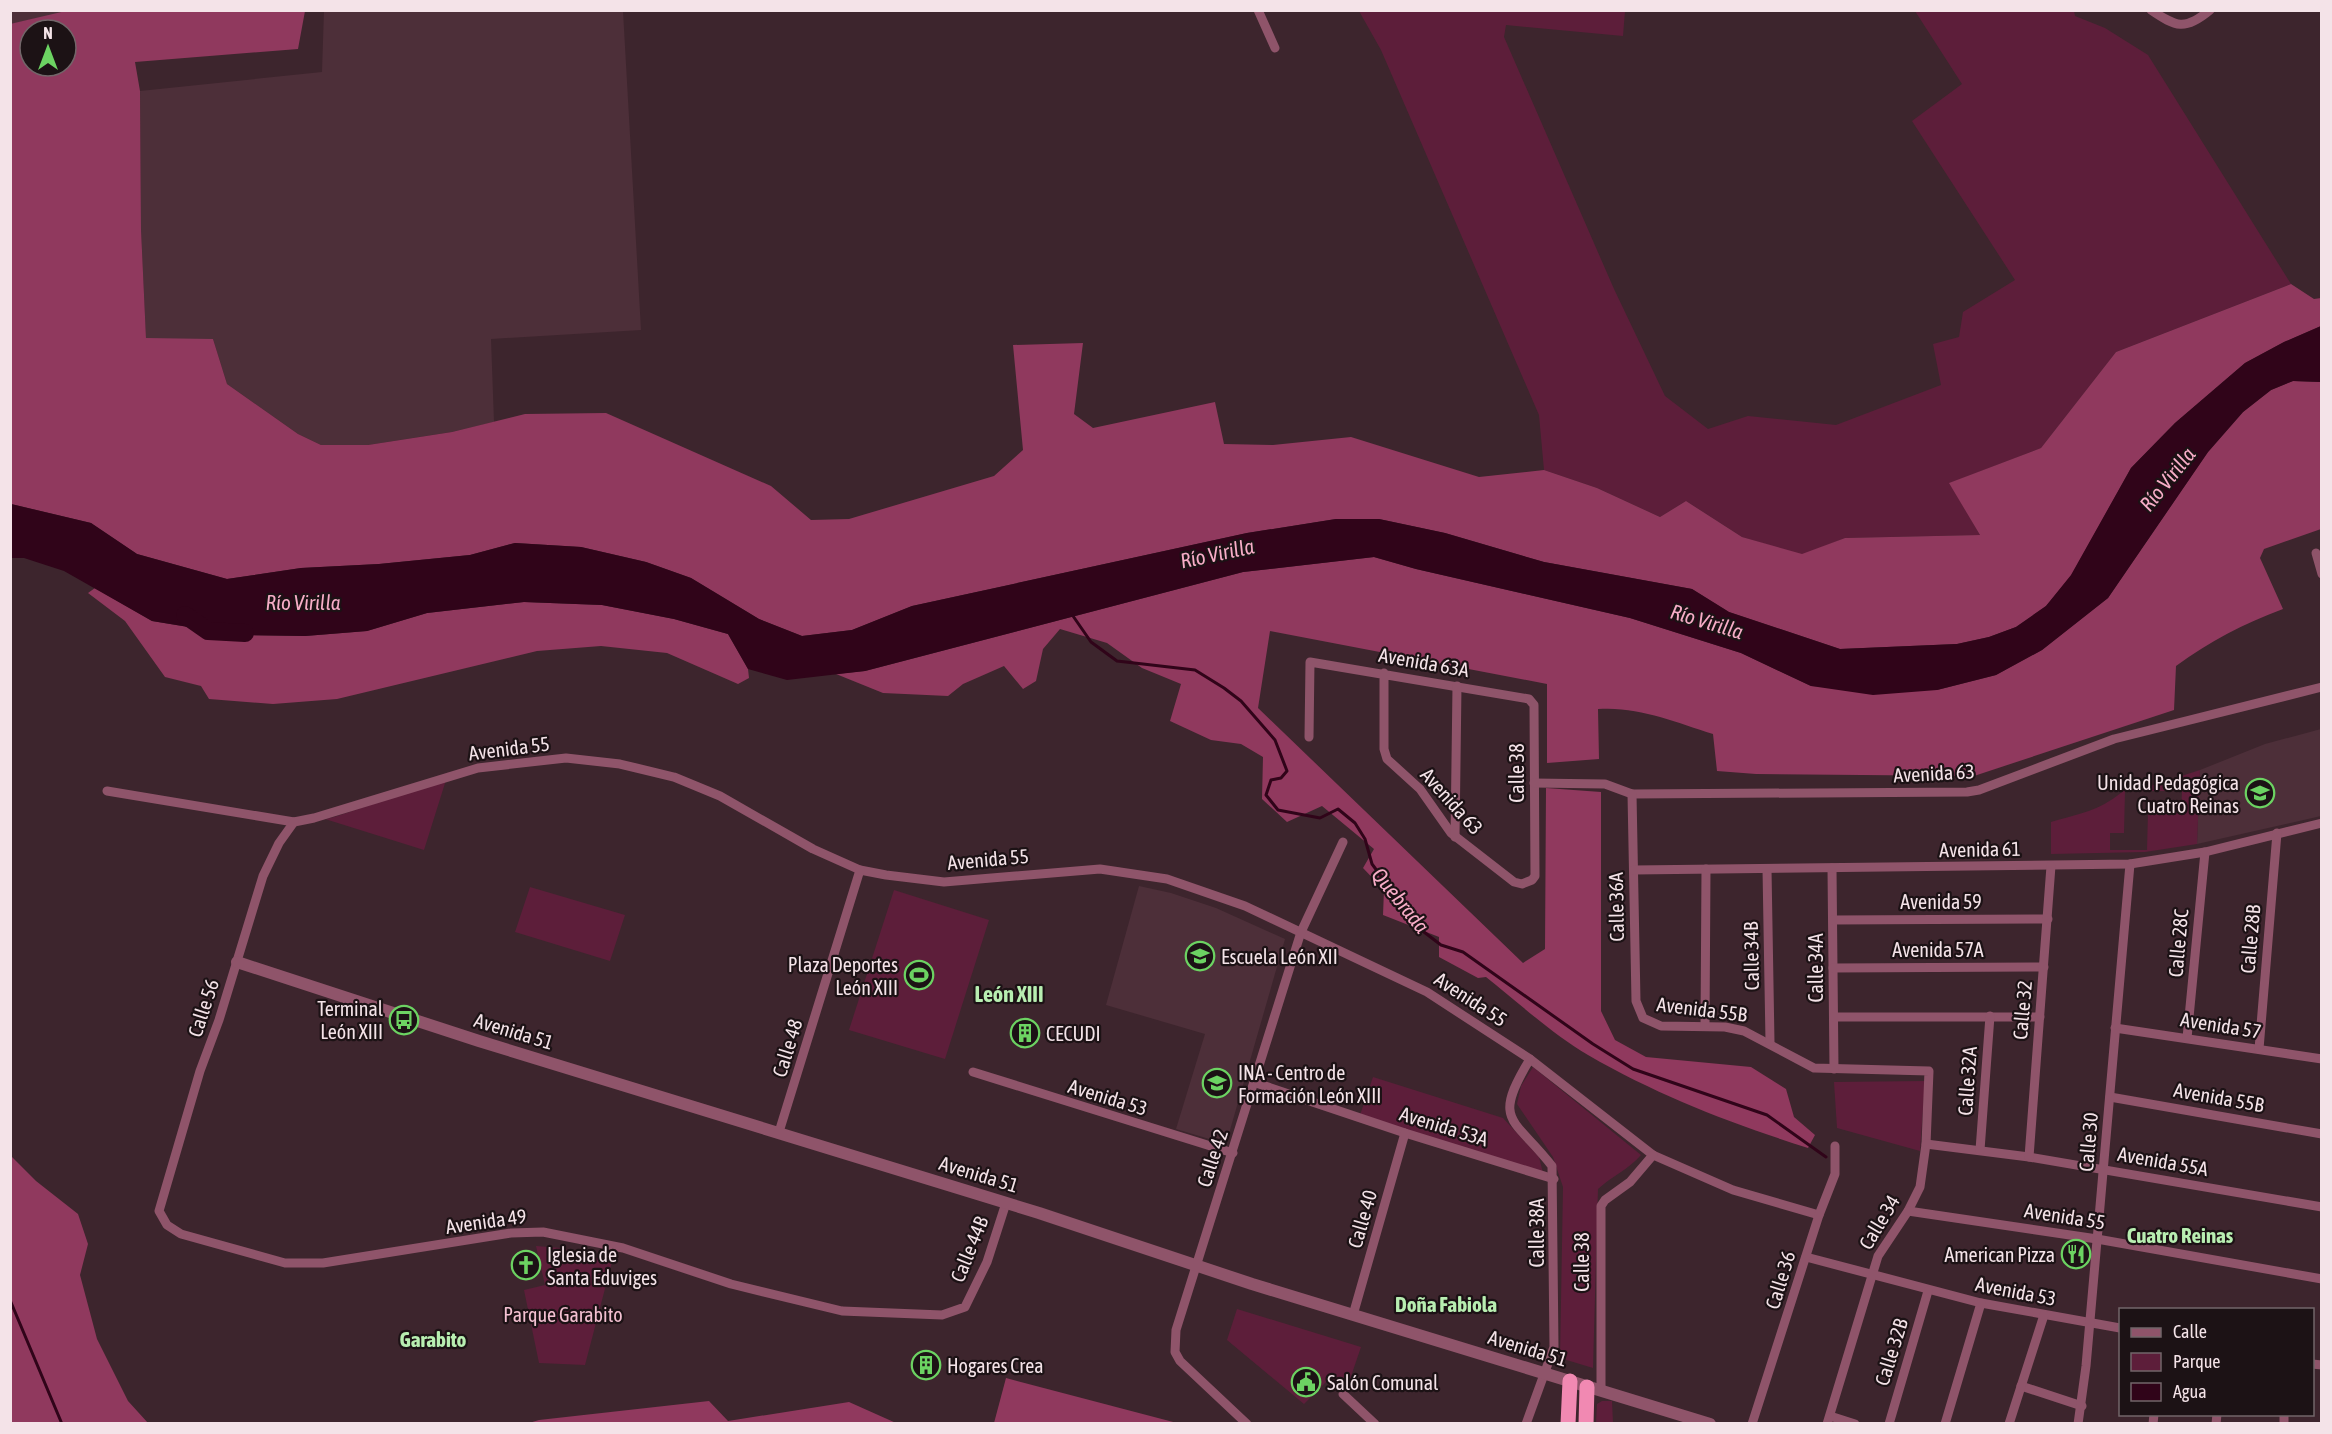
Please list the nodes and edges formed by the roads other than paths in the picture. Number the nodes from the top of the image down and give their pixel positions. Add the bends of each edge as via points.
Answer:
1 (1258, 10) edge
2 (2151, 10) edge
3 (2210, 10) edge
4 (1275, 48) dead end
5 (2316, 553) dead end
6 (2322, 574) edge
7 (1384, 673) junction
8 (1457, 686) junction
9 (2322, 687) edge
10 (1531, 701) joint
11 (1309, 737) dead end
12 (1534, 783) junction
13 (107, 791) dead end
14 (1632, 794) junction
15 (294, 822) junction
16 (2322, 823) edge
17 (2277, 833) junction
18 (1455, 837) junction
19 (1343, 842) dead end
20 (2205, 852) junction
21 (2130, 864) junction
22 (2051, 866) junction
23 (1832, 868) junction
24 (1706, 869) junction
25 (1767, 869) junction
26 (860, 870) junction
27 (1634, 870) junction
28 (1532, 880) joint
29 (2048, 919) junction
30 (1833, 920) junction
31 (1301, 932) junction
32 (237, 962) junction
33 (2044, 967) junction
34 (1833, 968) junction
35 (1990, 1016) junction
36 (1834, 1017) junction
37 (2040, 1017) junction
38 (1643, 1018) joint
39 (1705, 1026) junction
40 (2115, 1028) junction
41 (2187, 1038) junction
42 (1770, 1042) junction
43 (2259, 1049) junction
44 (1530, 1059) junction
45 (2322, 1059) edge
46 (1834, 1069) junction
47 (1928, 1070) joint
48 (973, 1072) dead end
49 (1256, 1083) junction
50 (2110, 1096) junction
51 (779, 1132) junction
52 (1405, 1133) junction
53 (2322, 1134) edge
54 (1926, 1144) junction
55 (1834, 1146) dead end
56 (1980, 1150) junction
57 (1233, 1153) junction
58 (1653, 1155) junction
59 (2029, 1157) junction
60 (2103, 1169) junction
61 (1554, 1179) junction
62 (1006, 1203) junction
63 (2322, 1207) edge
64 (1908, 1211) junction
65 (159, 1212) joint
66 (1819, 1215) junction
67 (2097, 1239) junction
68 (1806, 1257) junction
69 (1196, 1265) junction
70 (1872, 1275) junction
71 (2322, 1279) edge
72 (1928, 1291) junction
73 (1981, 1303) junction
74 (965, 1307) joint
75 (1353, 1315) junction
76 (2044, 1315) junction
77 (2089, 1324) junction
78 (2119, 1328) edge
79 (1545, 1374) junction
80 (1570, 1381) junction
81 (2021, 1386) junction
82 (1594, 1389) junction
83 (1343, 1394) dead end
84 (2082, 1406) junction
85 (1828, 1420) edge
86 (1568, 1422) edge
87 (1247, 1424) edge
88 (1375, 1424) edge
89 (1526, 1424) edge
90 (1587, 1424) edge
91 (1710, 1424) edge
92 (1752, 1424) edge
93 (1855, 1424) edge
94 (1889, 1424) edge
95 (1945, 1424) edge
96 (2009, 1424) edge
97 (2078, 1424) edge

1 - 4 street
2 - 3 street via 2172,24 2181,25 2196,22
5 - 6 street
7 - 8 street, Avenida 63A
7 - 11 street, Avenida 63A via 1308,664
7 - 18 street, Avenida 63 via 1387,759 1419,789
8 - 10 street, Avenida 63A
8 - 18 street
9 - 14 street, Avenida 63 via 2114,740 1979,790
10 - 12 street, Calle 38
12 - 14 street, Avenida 63 via 1605,784
12 - 28 street, Calle 38
13 - 15 street, Avenida 55
14 - 27 street, Calle 36A
15 - 26 street, Avenida 55 via 478,768 566,758 620,764 674,777 720,796 813,849
15 - 32 street, Calle 56 via 263,876
16 - 17 street, Avenida 61
17 - 20 street, Avenida 61
17 - 43 street, Calle 28B
18 - 28 street, Avenida 63 via 1514,882
19 - 31 street, Calle 42
20 - 21 street, Avenida 61
20 - 41 street, Calle 28C
21 - 22 street, Avenida 61
21 - 40 street, Calle 30
22 - 23 street, Avenida 61
22 - 29 street, Calle 32
23 - 25 street, Avenida 61
23 - 30 street, Calle 34A
24 - 25 street, Avenida 61
24 - 27 street, Avenida 61
24 - 39 street
25 - 42 street, Calle 34B
26 - 31 street, Avenida 55 via 944,882 1100,869 1167,879 1216,894
26 - 51 street, Calle 48
27 - 38 street, Calle 36A via 1636,1001
29 - 30 street, Avenida 59
29 - 33 street, Calle 32
30 - 34 street, Calle 34A
31 - 44 street, Avenida 55 via 1427,992
31 - 49 street, Calle 42
32 - 51 street, Avenida 51
32 - 65 street, Calle 56
33 - 34 street, Avenida 57A
33 - 37 street, Calle 32
34 - 36 street, Calle 34A
35 - 36 street
35 - 37 street
35 - 56 street, Calle 32A
36 - 46 street, Calle 34A
37 - 59 street, Calle 32
38 - 39 street, Avenida 55B via 1661,1026
39 - 42 street, Avenida 55B via 1735,1028
40 - 41 street, Avenida 57
40 - 50 street, Calle 30
41 - 43 street, Avenida 57
42 - 46 street, Avenida 55B via 1808,1066
43 - 45 street, Avenida 57
44 - 58 street, Avenida 55
44 - 61 street, Calle 38A via 1513,1087 1511,1119 1552,1166
46 - 47 street, Avenida 55B
47 - 54 street, Calle 34
48 - 57 street, Avenida 53
49 - 52 street, Avenida 53A
49 - 57 street, Calle 42
50 - 53 street, Avenida 55B
50 - 60 street, Calle 30
51 - 62 street, Avenida 51
52 - 61 street, Avenida 53A
52 - 75 street, Calle 40
54 - 56 street, Avenida 55A
54 - 64 street, Calle 34 via 1921,1184
55 - 66 street, Calle 36 via 1835,1174
56 - 59 street, Avenida 55A
57 - 69 street, Calle 42
58 - 66 street, Avenida 55 via 1733,1190
58 - 82 street, Calle 38 via 1630,1182 1601,1206
59 - 60 street, Avenida 55A
60 - 63 street, Avenida 55A
60 - 67 street, Calle 30
61 - 79 street, Calle 38A via 1554,1347
62 - 69 street, Avenida 51
62 - 74 street, Calle 44B via 987,1262
64 - 67 street, Avenida 55
64 - 70 street, Calle 34 via 1884,1244
65 - 74 street, Avenida 49 via 167,1225 181,1234 285,1263 323,1263 511,1233 543,1232 623,1248 731,1284 842,1311 942,1315
66 - 68 street, Calle 36
67 - 71 street, Avenida 55
67 - 77 street, Calle 30
68 - 70 street, Avenida 53
68 - 92 street, Calle 36
69 - 75 street, Avenida 51
69 - 87 street, Calle 42 via 1176,1330 1175,1352 1187,1370
70 - 72 street, Avenida 53
70 - 85 street, Calle 34
72 - 73 street, Avenida 53
72 - 94 street, Calle 32B
73 - 76 street, Avenida 53
73 - 95 street
75 - 79 street, Avenida 51
76 - 77 street, Avenida 53
76 - 81 street
77 - 78 street, Avenida 53
77 - 84 street, Calle 30
79 - 80 street, Avenida 51
79 - 89 street, Calle 38A
80 - 82 street, Avenida 51
80 - 86 highway
81 - 84 street
81 - 96 street
82 - 90 highway
82 - 91 street, Avenida 51
83 - 88 street
84 - 97 street, Calle 30
85 - 93 street

